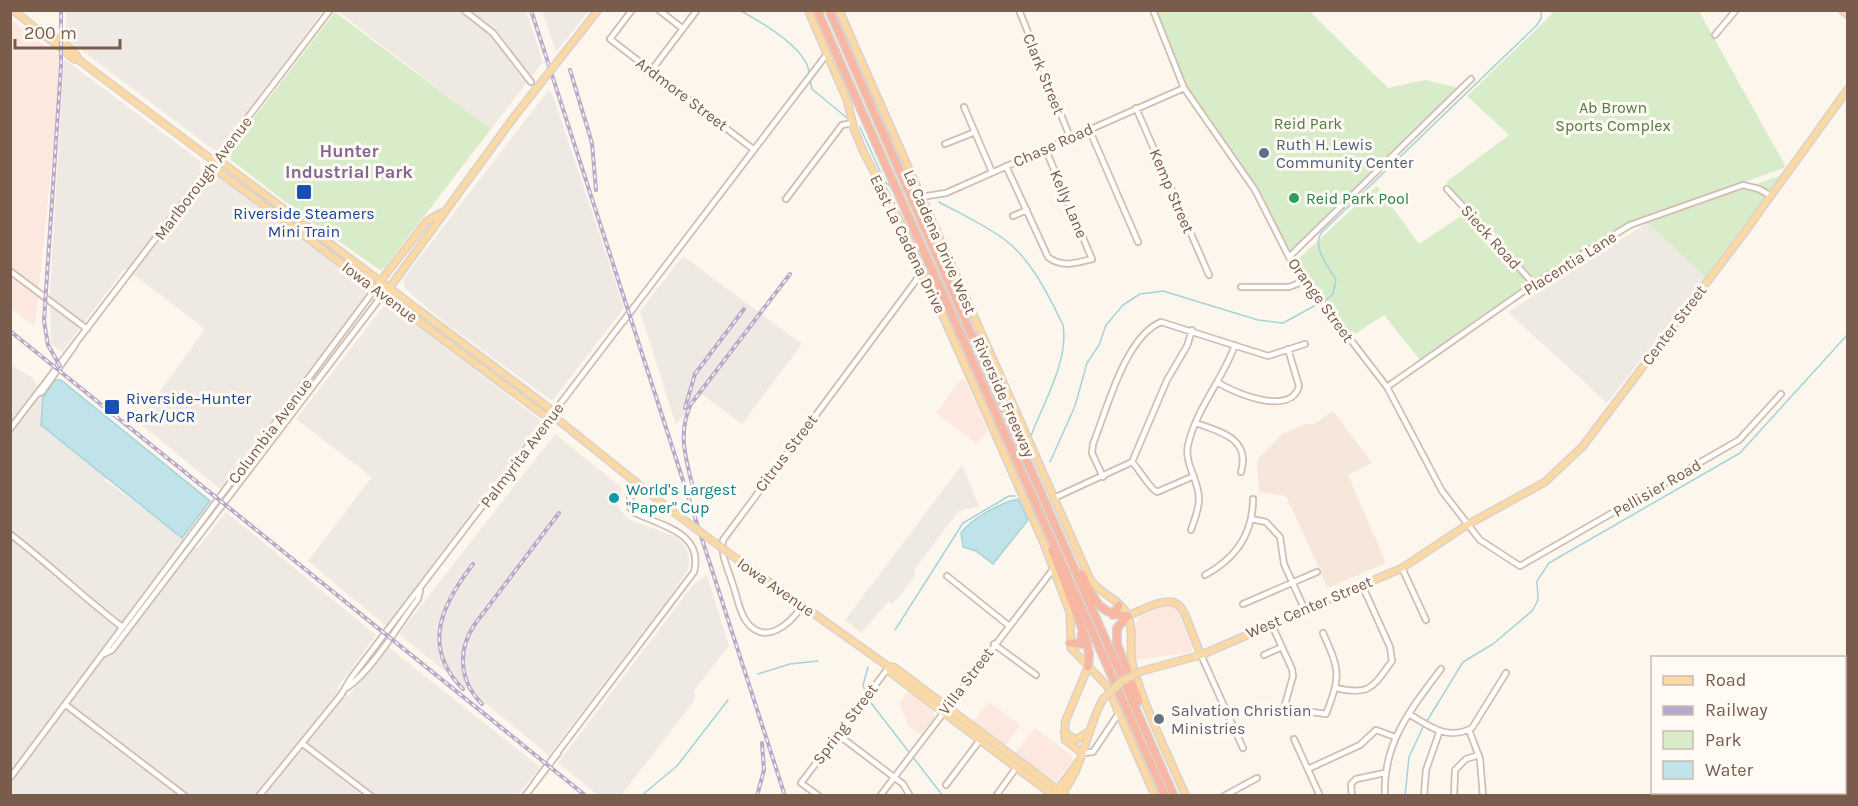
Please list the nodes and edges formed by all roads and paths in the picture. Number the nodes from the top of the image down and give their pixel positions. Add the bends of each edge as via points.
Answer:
1 (13, 10) edge
2 (330, 10) edge
3 (598, 10) edge
4 (632, 10) edge
5 (659, 10) edge
6 (697, 10) edge
7 (808, 10) edge
8 (817, 10) edge
9 (838, 10) edge
10 (1019, 10) edge
11 (1153, 10) edge
12 (1737, 10) edge
13 (1842, 10) edge
14 (465, 11) edge
15 (831, 12) edge
16 (1848, 15) edge
17 (683, 29) junction
18 (1715, 34) dead end
19 (827, 54) junction
20 (651, 71) junction
21 (1471, 79) dead end
22 (531, 82) dead end
23 (1184, 88) junction
24 (1848, 89) edge
25 (964, 107) dead end
26 (1136, 108) junction
27 (853, 123) junction
28 (1089, 129) junction
29 (975, 132) junction
30 (1070, 137) junction
31 (945, 144) dead end
32 (1045, 148) junction
33 (753, 149) junction
34 (215, 162) junction
35 (1006, 166) junction
36 (992, 172) junction
37 (1447, 189) dead end
38 (1771, 196) junction
39 (921, 197) junction
40 (786, 199) dead end
41 (1027, 210) junction
42 (442, 213) junction
43 (1013, 216) dead end
44 (1138, 242) dead end
45 (1289, 257) junction
46 (10, 271) edge
47 (923, 271) junction
48 (1209, 275) dead end
49 (381, 280) junction
50 (1305, 280) junction
51 (1534, 284) junction
52 (1241, 287) dead end
53 (390, 288) junction
54 (375, 289) junction
55 (383, 294) junction
56 (87, 329) junction
57 (1192, 330) junction
58 (1305, 344) dead end
59 (1235, 345) junction
60 (1288, 350) junction
61 (322, 361) junction
62 (328, 367) junction
63 (310, 378) junction
64 (316, 382) junction
65 (1217, 382) junction
66 (1388, 387) junction
67 (1781, 394) dead end
68 (552, 416) junction
69 (1196, 423) junction
70 (10, 429) edge
71 (256, 449) junction
72 (262, 454) junction
73 (1132, 462) junction
74 (1240, 472) dead end
75 (1194, 476) junction
76 (1102, 477) junction
77 (639, 486) junction
78 (1054, 498) junction
79 (1253, 499) dead end
80 (1054, 518) junction
81 (1251, 519) junction
82 (1045, 523) junction
83 (1467, 525) junction
84 (1191, 530) dead end
85 (10, 534) edge
86 (1520, 566) joint
87 (1054, 568) junction
88 (1402, 568) junction
89 (1317, 572) dead end
90 (1205, 575) dead end
91 (159, 576) junction
92 (947, 576) dead end
93 (165, 580) junction
94 (1292, 583) junction
95 (1362, 585) junction
96 (1244, 604) dead end
97 (1119, 605) junction
98 (802, 606) junction
99 (1304, 608) junction
100 (1113, 615) junction
101 (1128, 616) junction
102 (1426, 621) dead end
103 (1271, 622) junction
104 (1008, 625) junction
105 (121, 626) junction
106 (1081, 626) junction
107 (127, 631) junction
108 (1323, 633) dead end
109 (1070, 643) junction
110 (994, 644) junction
111 (1282, 647) junction
112 (104, 654) junction
113 (1200, 655) junction
114 (1264, 655) dead end
115 (1088, 666) junction
116 (889, 667) junction
117 (1441, 669) dead end
118 (1506, 673) dead end
119 (1036, 675) dead end
120 (1100, 677) junction
121 (1083, 680) junction
122 (1336, 688) junction
123 (66, 705) junction
124 (945, 709) junction
125 (1119, 713) junction
126 (1409, 714) junction
127 (1142, 718) junction
128 (1090, 729) junction
129 (1469, 730) junction
130 (1064, 731) junction
131 (1439, 733) junction
132 (837, 734) junction
133 (1395, 736) junction
134 (1294, 739) dead end
135 (980, 740) junction
136 (303, 744) junction
137 (1244, 748) dead end
138 (1082, 753) junction
139 (1479, 756) junction
140 (1016, 768) junction
141 (1308, 769) junction
142 (1385, 773) junction
143 (894, 777) junction
144 (10, 778) edge
145 (1257, 778) dead end
146 (946, 785) dead end
147 (1059, 794) edge
148 (185, 795) edge
149 (259, 795) edge
150 (371, 795) edge
151 (525, 795) edge
152 (819, 795) edge
153 (880, 795) edge
154 (910, 795) edge
155 (996, 795) edge
156 (1155, 795) edge
157 (1165, 795) edge
158 (1174, 795) edge
159 (1186, 795) edge
160 (1224, 795) edge
161 (1320, 795) edge
162 (1352, 795) edge
163 (1385, 795) edge
164 (1424, 795) edge
165 (1454, 795) edge
166 (1484, 795) edge

1 - 34 main road, Iowa Avenue
2 - 34 street, Marlborough Avenue
3 - 42 main road, Columbia Avenue, bridge
4 - 20 street, Ardmore Street via 610,39
5 - 17 street
6 - 17 street
7 - 19 main road, East La Cadena Drive
8 - 82 highway, Riverside Freeway
9 - 39 main road, La Cadena Drive West
10 - 30 street, Clark Street
11 - 23 street, Orange Street
12 - 18 street
13 - 16 main road
14 - 22 street via 493,33
15 - 80 highway, Riverside Freeway
17 - 20 street
19 - 27 main road, East La Cadena Drive
19 - 33 street, Palmyrita Avenue
20 - 33 street, Ardmore Street
21 - 45 street
23 - 26 street, Chase Road
23 - 45 street, Orange Street via 1255,190
24 - 38 main road, Center Street
25 - 29 street
26 - 28 street, Chase Road
26 - 48 street, Kemp Street
27 - 40 street via 842,125
27 - 47 main road, East La Cadena Drive via 876,180
28 - 30 street, Chase Road
28 - 44 street
29 - 31 street
29 - 36 street
30 - 32 street, Chase Road
32 - 35 street, Chase Road
32 - 41 street, Kelly Lane via 1092,259 1069,264 1056,263 1048,257
33 - 68 street, Palmyrita Avenue
34 - 49 main road, Iowa Avenue via 224,164
34 - 54 main road, Iowa Avenue via 218,171
34 - 56 street, Marlborough Avenue
35 - 36 street, Chase Road
35 - 41 street
36 - 39 street, Chase Road via 941,194
37 - 51 street, Sieck Road
38 - 51 street, Placentia Lane via 1743,185 1630,225
38 - 83 main road, Center Street via 1583,446 1545,482
39 - 78 main road, La Cadena Drive West
41 - 43 street
42 - 49 main road, Columbia Avenue via 427,221
42 - 53 main road, Columbia Avenue
45 - 50 street, Orange Street
46 - 56 street
47 - 87 main road, East La Cadena Drive
47 - 98 street, Citrus Street via 723,540 736,594 752,627 764,632 779,630 790,623
49 - 53 main road, Iowa Avenue
49 - 54 main road, Columbia Avenue
50 - 52 street via 1289,287
50 - 66 street, Orange Street
51 - 66 street, Placentia Lane
53 - 55 main road, Columbia Avenue
53 - 68 main road, Iowa Avenue via 549,408
54 - 55 main road, Iowa Avenue
54 - 61 street, Columbia Avenue
55 - 62 street, Columbia Avenue
55 - 68 main road, Iowa Avenue via 544,415
56 - 70 street, Marlborough Avenue
57 - 59 street
57 - 73 street
57 - 76 street via 1161,322 1150,327 1127,360 1093,444 1092,453
58 - 60 street
59 - 60 street via 1268,356
59 - 65 street
60 - 65 street via 1299,386 1293,395 1268,402
61 - 62 street
61 - 63 street, Columbia Avenue
62 - 64 street, Columbia Avenue
63 - 64 street
63 - 71 street, Columbia Avenue
64 - 72 street, Columbia Avenue
65 - 69 street
66 - 83 street, Orange Street via 1442,491
67 - 86 street, Pellisier Road via 1739,440
68 - 77 main road, Iowa Avenue
68 - 136 street, Palmyrita Avenue
69 - 74 street via 1236,440 1242,452
69 - 75 street via 1187,452
71 - 72 street
71 - 91 street, Columbia Avenue
72 - 93 street, Columbia Avenue
73 - 75 street via 1157,492
73 - 76 street
75 - 84 street via 1199,499
76 - 78 street
77 - 98 main road, Iowa Avenue, bridge
77 - 151 street via 630,498 630,508 686,537 694,552 695,570
78 - 97 main road, La Cadena Drive West via 1092,582
79 - 81 street
80 - 100 highway via 1098,604
80 - 127 highway, Riverside Freeway
81 - 90 street via 1233,554
81 - 94 street via 1266,522 1280,537
82 - 106 highway
82 - 157 highway, Riverside Freeway
83 - 86 street, Orange Street via 1480,540
83 - 88 main road, West Center Street
85 - 105 street
87 - 104 street, Villa Street
87 - 109 main road, East La Cadena Drive via 1070,613
88 - 95 main road, West Center Street
88 - 102 street
89 - 94 street
91 - 93 street
91 - 105 street, Columbia Avenue
92 - 104 street
93 - 107 street, Columbia Avenue
94 - 96 street
94 - 99 street
95 - 99 main road, West Center Street
95 - 122 street via 1390,647 1392,661 1377,683 1365,691
97 - 100 highway
97 - 101 main road, La Cadena Drive West
98 - 116 main road, Iowa Avenue
99 - 103 main road, West Center Street
100 - 101 highway
101 - 113 main road via 1172,600 1181,606
101 - 127 highway via 1117,628 1117,644
101 - 159 main road via 1133,666
103 - 111 street
103 - 113 main road, West Center Street
104 - 110 street, Villa Street
105 - 107 street
105 - 112 street, Columbia Avenue
106 - 109 highway via 1082,643
106 - 115 highway via 1089,654
107 - 112 street, Columbia Avenue
108 - 122 street via 1337,664
109 - 115 main road
110 - 119 street
110 - 124 street, Villa Street
111 - 114 street
111 - 122 street via 1293,676 1284,708 1326,714
112 - 123 street, Columbia Avenue
113 - 128 main road, West Center Street, bridge via 1142,671 1122,681 1103,699
113 - 137 street
115 - 120 main road
115 - 121 main road
116 - 124 main road, Iowa Avenue
116 - 132 street, Spring Street
117 - 126 street
118 - 129 street
120 - 121 main road
120 - 125 main road
121 - 130 main road
123 - 144 street, Columbia Avenue
123 - 148 street
124 - 135 main road, Iowa Avenue
124 - 143 street, Villa Street
124 - 147 main road, Iowa Avenue
125 - 138 street via 1093,752
125 - 156 main road
126 - 131 street
126 - 133 street
127 - 158 highway, Riverside Freeway
128 - 130 main road via 1076,740
128 - 138 main road
129 - 131 street
129 - 139 street
130 - 138 main road via 1069,745
131 - 164 street via 1426,770
132 - 143 street
132 - 152 street, Spring Street via 801,783
133 - 141 street via 1376,730 1360,745
133 - 142 street
134 - 141 street
135 - 140 main road, Iowa Avenue
135 - 146 street
136 - 149 street, Palmyrita Avenue
136 - 150 street
138 - 147 main road
139 - 165 street via 1466,759 1455,770
139 - 166 street
140 - 147 main road, Iowa Avenue
140 - 155 street
141 - 161 street
142 - 162 street via 1356,779 1351,784
142 - 163 street
143 - 153 street, Villa Street
143 - 154 street
145 - 160 street

